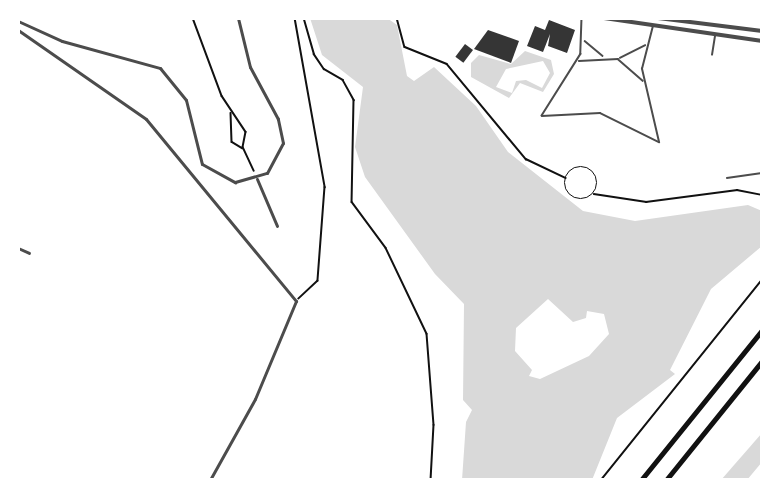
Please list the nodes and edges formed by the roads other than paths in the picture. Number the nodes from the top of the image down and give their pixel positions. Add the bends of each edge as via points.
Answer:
1 (238, 18) edge
2 (582, 18) edge
3 (603, 18) edge
4 (658, 18) edge
5 (18, 21) edge
6 (653, 26) junction
7 (18, 30) edge
8 (762, 31) edge
9 (715, 34) junction
10 (585, 40) junction
11 (762, 41) edge
12 (646, 45) junction
13 (712, 55) dead end
14 (604, 57) junction
15 (618, 59) junction
16 (578, 62) junction
17 (643, 81) junction
18 (762, 173) edge
19 (727, 178) dead end
20 (257, 179) junction
21 (277, 226) dead end
22 (18, 248) edge
23 (29, 253) dead end
24 (762, 330) edge
25 (762, 361) edge
26 (210, 480) edge
27 (642, 480) edge
28 (666, 480) edge

1 - 20 street via 255,81 282,130 278,161
2 - 10 lane
3 - 6 street
4 - 8 street
5 - 20 street via 62,41 156,66 183,93 202,164 227,181
6 - 9 street
6 - 12 lane
7 - 26 street via 146,119 296,301 255,399
9 - 11 street
9 - 13 lane
10 - 14 lane
10 - 16 lane
12 - 15 lane
12 - 17 lane
14 - 15 lane
14 - 16 lane
15 - 17 lane
16 - 17 lane via 543,112 546,118 600,113 659,142
18 - 19 lane
20 - 21 street
22 - 23 street
24 - 27 highway
25 - 28 highway

